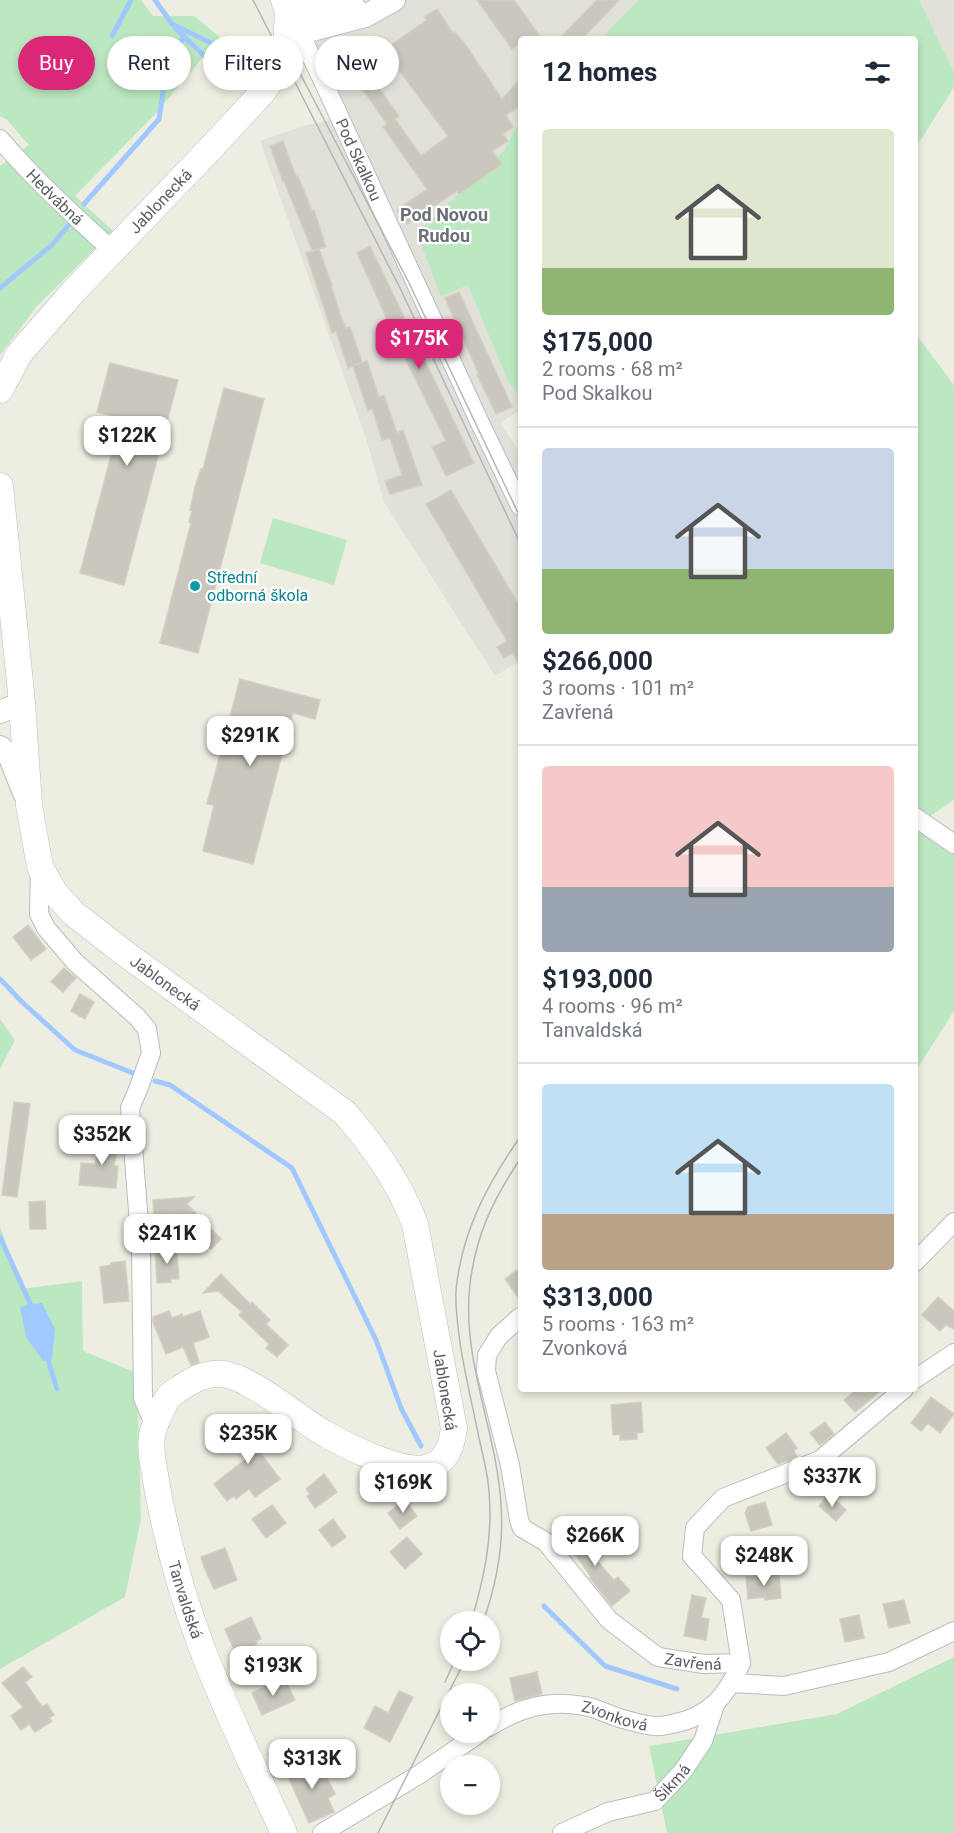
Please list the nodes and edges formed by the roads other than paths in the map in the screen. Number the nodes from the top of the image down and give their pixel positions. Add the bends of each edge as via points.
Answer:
1 (350, 0) edge
2 (357, 0) edge
3 (386, 0) edge
4 (394, 0) edge
5 (290, 19) edge
6 (0, 139) edge
7 (112, 250) junction
8 (0, 390) edge
9 (0, 486) edge
10 (518, 502) edge
11 (10, 579) junction
12 (0, 607) edge
13 (7, 703) edge
14 (0, 747) edge
15 (29, 805) junction
16 (918, 819) edge
17 (954, 844) edge
18 (40, 867) junction
19 (954, 1222) edge
20 (918, 1259) edge
21 (518, 1319) edge
22 (954, 1353) edge
23 (918, 1376) edge
24 (900, 1392) edge
25 (154, 1424) junction
26 (954, 1631) edge
27 (741, 1664) junction
28 (732, 1683) junction
29 (715, 1705) junction
30 (500, 1720) edge
31 (465, 1743) edge
32 (284, 1833) edge
33 (322, 1833) edge
34 (562, 1833) edge

1 - 2 street
3 - 5 street
4 - 5 street via 365,16 329,26
5 - 7 main road, Jablonecká via 282,64 261,94
5 - 10 street, Pod Skalkou
6 - 7 street, Hedvábná
7 - 8 main road, Jablonecká via 19,354
9 - 11 main road, Jablonecká
11 - 12 street
11 - 13 main road, Jablonecká
13 - 15 main road, Jablonecká
14 - 15 street via 9,755
15 - 18 main road, Jablonecká
16 - 17 street
18 - 25 street, Jablonecká via 39,914 46,928 75,962 147,1029 151,1053 130,1108 141,1249 143,1398
18 - 25 main road, Jablonecká via 73,913 345,1113 364,1136 392,1174 415,1224 454,1428 452,1445 439,1463 414,1469 400,1467 325,1434 245,1382 224,1374 206,1374 188,1382 169,1396
19 - 20 street
21 - 27 street, Zavřená via 499,1336 487,1355 486,1371 522,1528 546,1542 609,1620 658,1657 704,1664
22 - 23 street
24 - 27 street, Zavřená via 820,1460 723,1498 695,1528 692,1556 731,1600
25 - 32 main road, Tanvaldská via 151,1444 160,1504 190,1614 211,1671
26 - 28 street via 889,1662 784,1686
27 - 28 street, Zvonková
28 - 29 street, Zvonková
29 - 30 street, Zvonková via 685,1721 656,1726 585,1706 545,1704
29 - 34 street, Šikmá via 702,1741 683,1771 655,1801 608,1812
31 - 33 street

